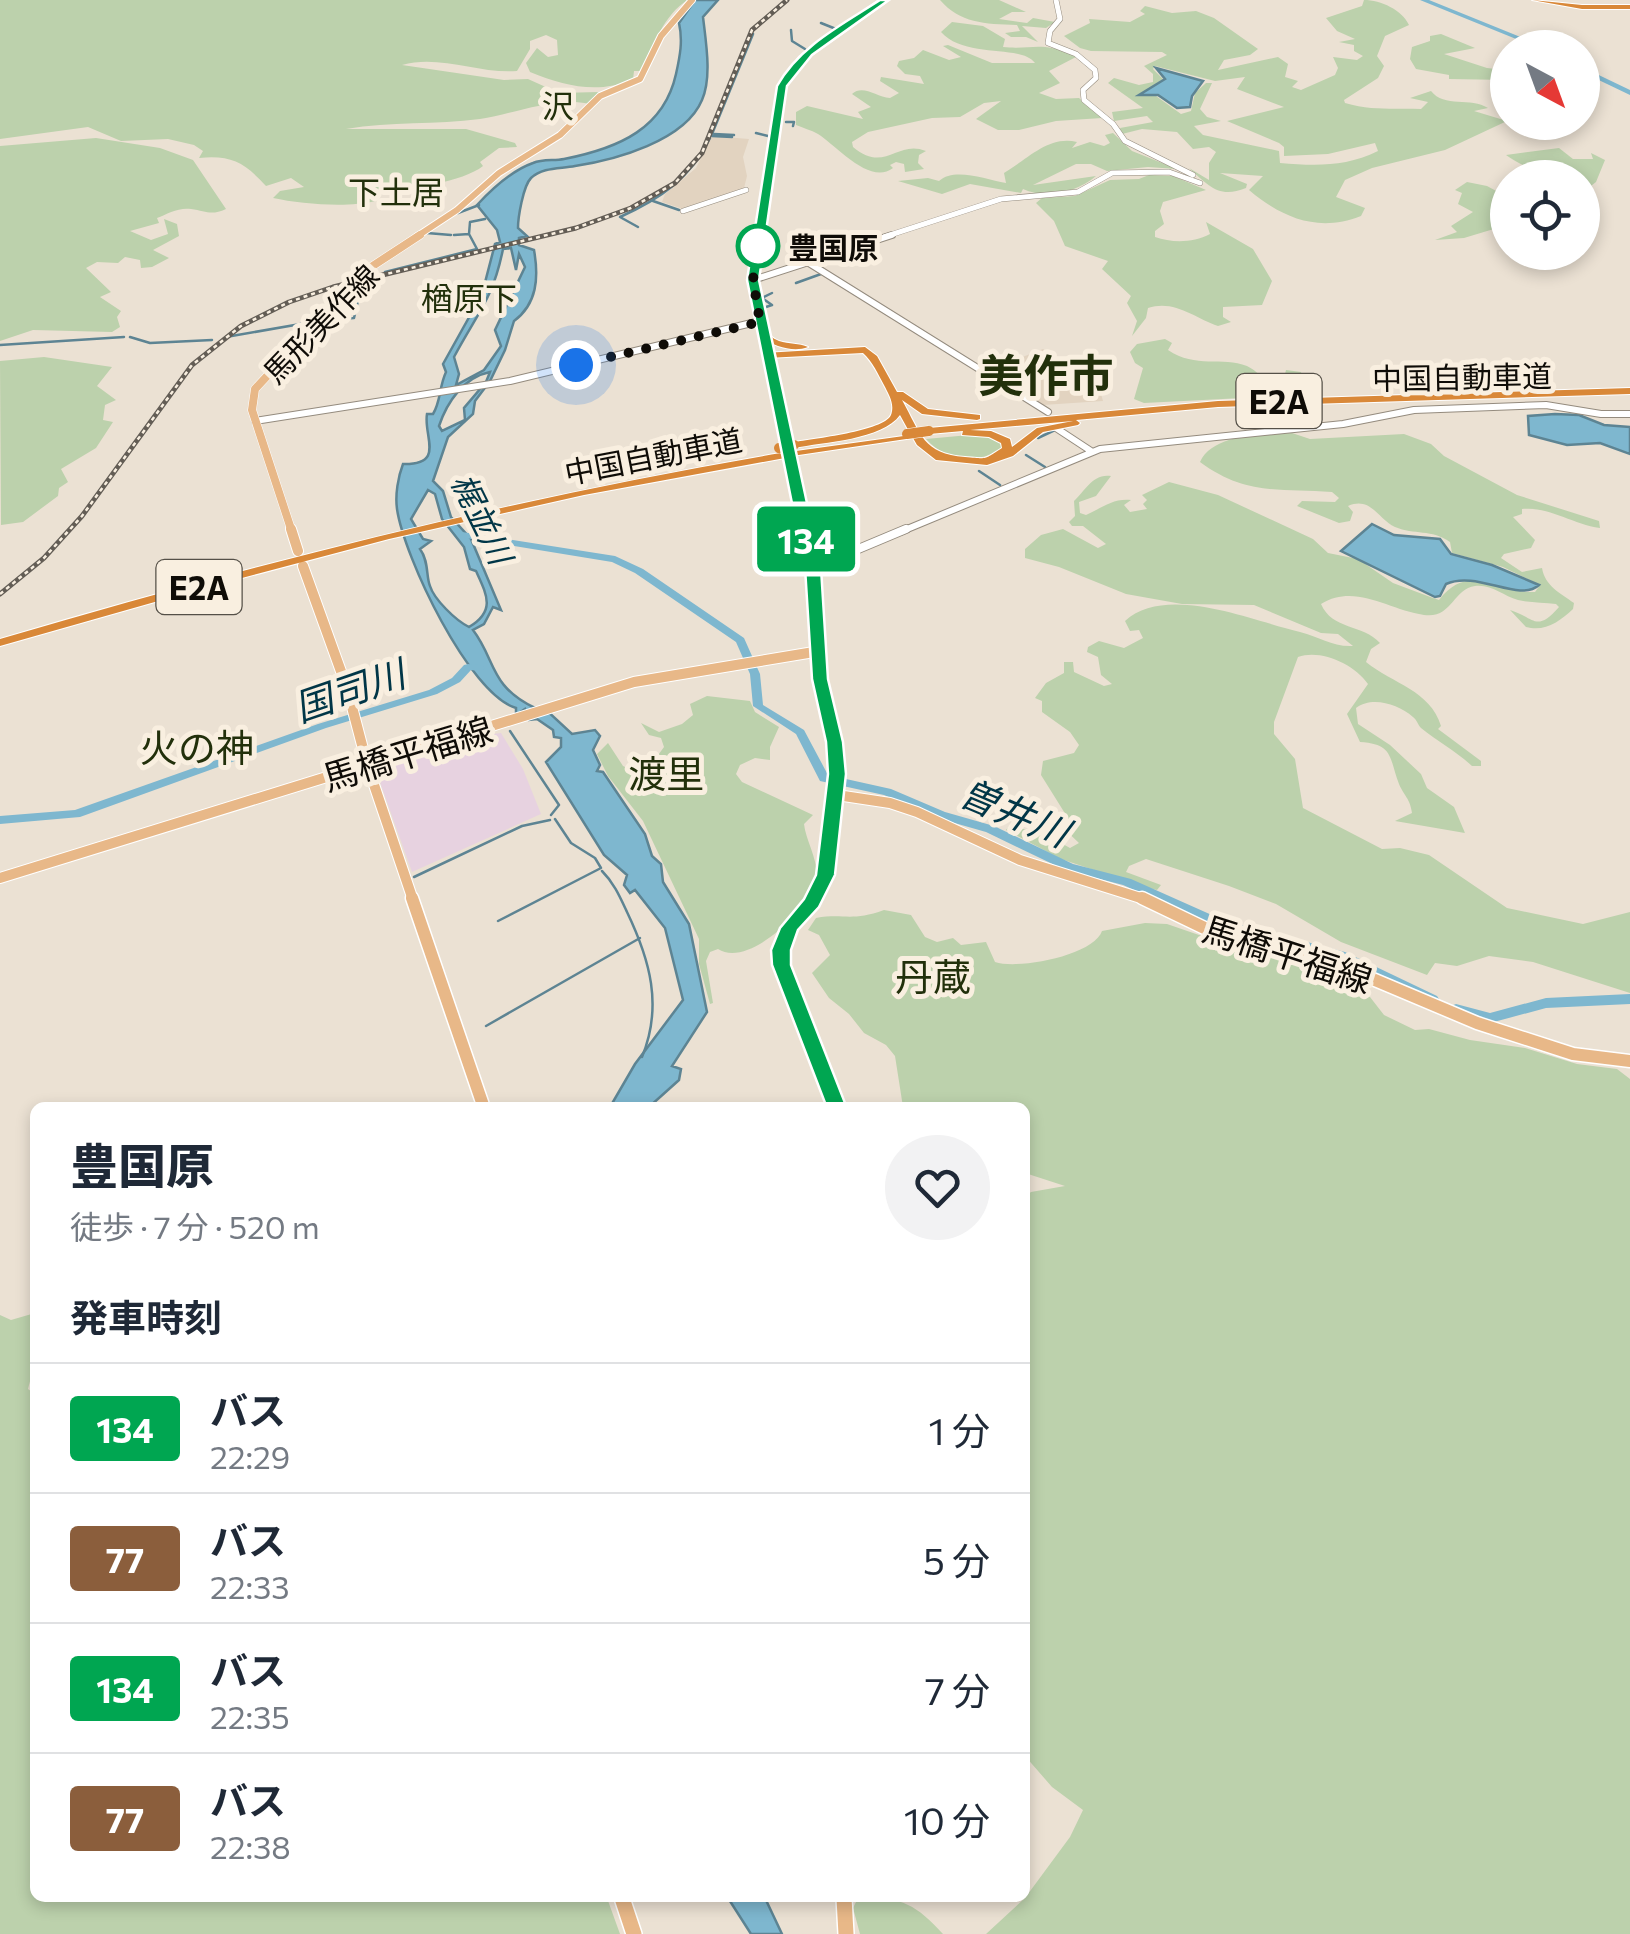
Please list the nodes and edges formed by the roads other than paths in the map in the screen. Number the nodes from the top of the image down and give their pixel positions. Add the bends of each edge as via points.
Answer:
1 (692, 0) edge
2 (884, 0) edge
3 (1056, 0) edge
4 (1534, 0) edge
5 (1630, 7) edge
6 (1186, 169) junction
7 (1178, 173) junction
8 (746, 190) dead end
9 (682, 211) dead end
10 (809, 264) junction
11 (753, 280) junction
12 (760, 322) junction
13 (763, 334) junction
14 (787, 351) junction
15 (766, 352) junction
16 (771, 370) junction
17 (426, 392) joint
18 (1630, 394) edge
19 (898, 397) junction
20 (1120, 411) junction
21 (1176, 411) junction
22 (1048, 412) dead end
23 (1630, 414) edge
24 (255, 421) junction
25 (1056, 428) dead end
26 (933, 433) junction
27 (794, 450) junction
28 (1091, 451) junction
29 (780, 452) junction
30 (482, 515) junction
31 (298, 551) dead end
32 (302, 566) dead end
33 (813, 568) junction
34 (0, 640) edge
35 (820, 650) junction
36 (367, 764) junction
37 (837, 787) junction
38 (0, 878) edge
39 (1630, 1060) edge
40 (482, 1102) edge
41 (835, 1102) edge
42 (623, 1902) edge
43 (844, 1902) edge
44 (634, 1934) edge
45 (846, 1934) edge

1 - 24 main road, 馬形美作線 via 661,36 640,79 600,96 560,135 354,280 256,390
2 - 11 main road via 808,53 782,86
3 - 6 street via 1060,20 1048,44 1095,70 1096,78 1082,90 1084,100 1125,142
4 - 5 highway
6 - 7 street
6 - 7 street via 1200,182
7 - 10 street via 1121,171 1070,194 1001,200
8 - 9 street
10 - 11 street
10 - 22 street
11 - 12 main road
12 - 13 main road
12 - 17 street via 494,384
13 - 14 highway
13 - 15 main road
14 - 15 highway
14 - 16 highway
14 - 19 highway via 865,350
15 - 16 main road
16 - 33 main road
17 - 24 street
18 - 20 highway, 中国自動車道 / E2A
18 - 21 highway, 中国自動車道 / E2A
19 - 20 highway via 919,410 951,416
19 - 21 highway via 928,451 971,463 1000,459 1052,427
19 - 26 highway via 940,453 980,460 1007,449 997,436
19 - 27 highway via 896,414 881,427
20 - 26 highway, 中国自動車道 / E2A
21 - 26 highway, 中国自動車道 / E2A
23 - 28 street via 1546,405 1432,408
24 - 31 main road, 馬形美作線
25 - 28 street
26 - 27 highway, 中国自動車道 / E2A, bridge
27 - 29 highway, 中国自動車道 / E2A
28 - 33 street
29 - 30 highway, 中国自動車道 / E2A
29 - 30 highway, 中国自動車道 / E2A
30 - 34 highway, 中国自動車道 / E2A
32 - 36 main road via 357,716
33 - 35 main road
35 - 36 main road, 馬橋平福線 via 668,674
35 - 37 main road
36 - 38 main road, 馬橋平福線
36 - 40 main road
37 - 39 main road, 馬橋平福線 via 917,812 1033,864 1121,889 1217,934 1337,964 1463,1018 1573,1054
37 - 41 main road via 822,887 789,928 781,950 785,980
42 - 44 main road
43 - 45 main road

